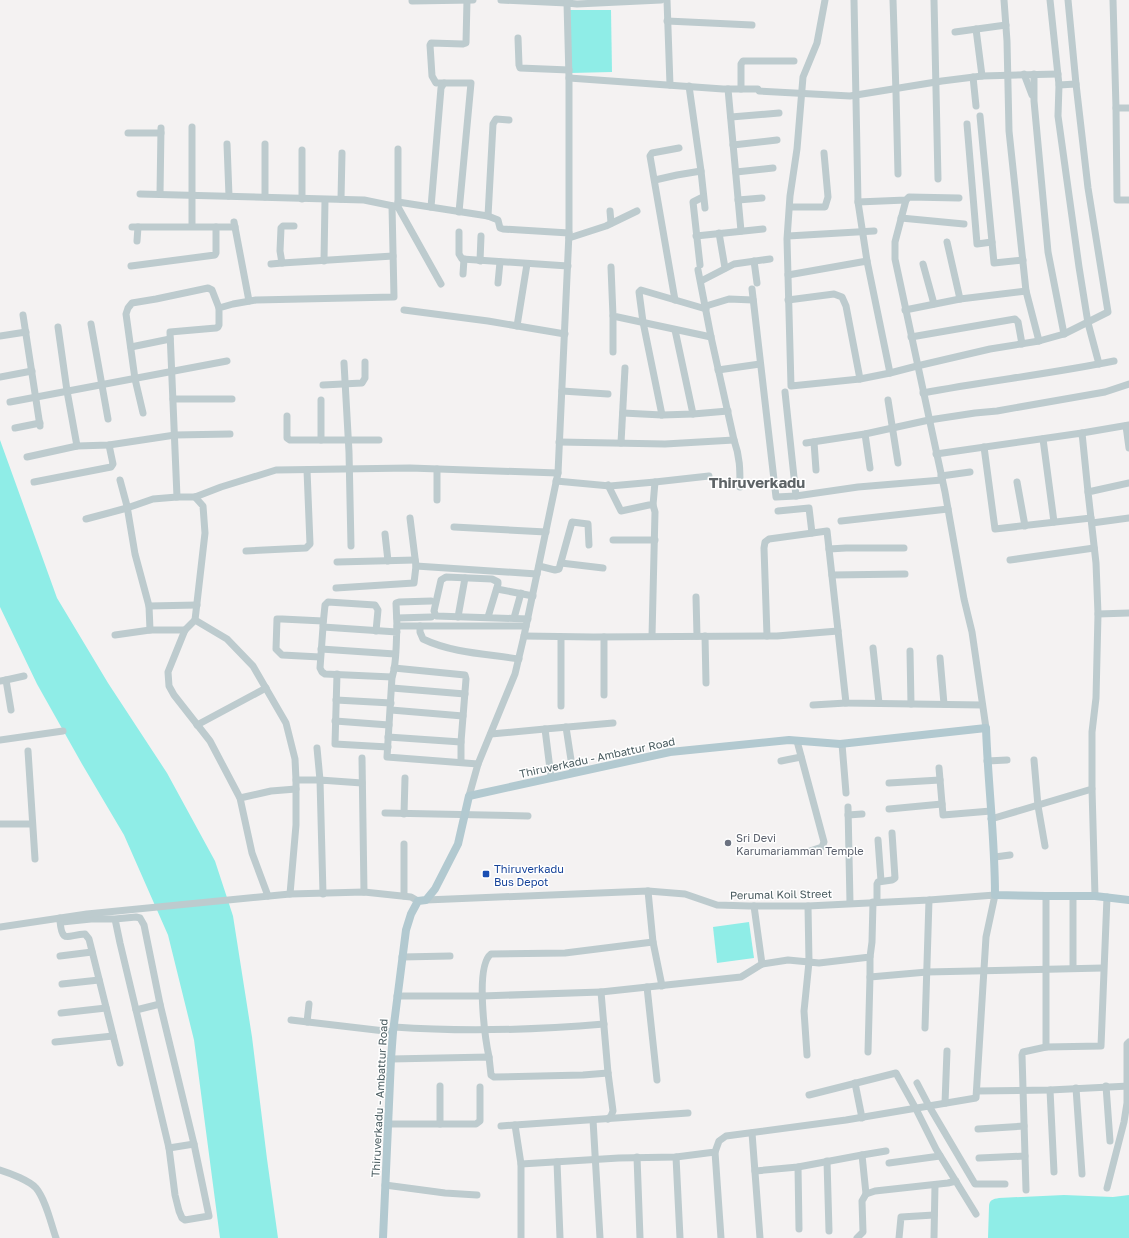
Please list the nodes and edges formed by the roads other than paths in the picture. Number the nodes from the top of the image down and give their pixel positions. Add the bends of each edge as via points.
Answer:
1 (467, 0) edge
2 (473, 0) edge
3 (501, 0) edge
4 (661, 0) edge
5 (667, 0) edge
6 (825, 0) edge
7 (854, 0) edge
8 (893, 0) edge
9 (934, 0) edge
10 (1004, 0) edge
11 (1050, 0) edge
12 (1068, 0) edge
13 (1113, 0) edge
14 (412, 1) dead end
15 (539, 1) edge
16 (592, 2) edge
17 (567, 3) junction
18 (668, 21) junction
19 (752, 25) dead end
20 (1006, 25) junction
21 (976, 29) junction
22 (955, 32) dead end
23 (518, 38) dead end
24 (794, 61) dead end
25 (569, 70) junction
26 (1008, 74) junction
27 (1024, 74) junction
28 (1034, 74) junction
29 (1058, 74) junction
30 (982, 76) junction
31 (973, 77) junction
32 (569, 78) junction
33 (935, 82) junction
34 (444, 83) junction
35 (1076, 84) junction
36 (670, 85) junction
37 (1059, 85) junction
38 (689, 86) junction
39 (896, 88) junction
40 (728, 89) junction
41 (741, 89) junction
42 (801, 94) junction
43 (857, 95) junction
44 (1034, 100) junction
45 (976, 106) dead end
46 (1116, 108) junction
47 (1129, 108) edge
48 (779, 113) dead end
49 (980, 116) dead end
50 (731, 117) junction
51 (509, 120) dead end
52 (967, 124) dead end
53 (192, 127) dead end
54 (128, 133) dead end
55 (778, 140) dead end
56 (227, 144) dead end
57 (265, 144) dead end
58 (733, 145) junction
59 (679, 148) dead end
60 (398, 149) dead end
61 (302, 150) dead end
62 (342, 153) dead end
63 (824, 153) dead end
64 (773, 168) dead end
65 (701, 172) junction
66 (736, 172) junction
67 (898, 174) dead end
68 (938, 179) dead end
69 (655, 180) junction
70 (140, 194) dead end
71 (160, 194) junction
72 (192, 195) junction
73 (229, 196) junction
74 (265, 197) junction
75 (703, 197) junction
76 (302, 198) junction
77 (762, 198) dead end
78 (959, 198) dead end
79 (325, 200) junction
80 (341, 200) junction
81 (738, 200) junction
82 (906, 200) junction
83 (1129, 200) edge
84 (858, 202) junction
85 (396, 205) junction
86 (431, 207) junction
87 (790, 207) junction
88 (705, 208) dead end
89 (637, 210) dead end
90 (610, 211) dead end
91 (460, 212) junction
92 (488, 216) junction
93 (901, 218) junction
94 (611, 223) junction
95 (192, 224) dead end
96 (964, 224) dead end
97 (294, 226) dead end
98 (216, 227) junction
99 (763, 229) dead end
100 (741, 231) junction
101 (874, 231) dead end
102 (459, 232) dead end
103 (862, 232) junction
104 (719, 234) junction
105 (569, 235) junction
106 (481, 236) dead end
107 (696, 236) junction
108 (788, 236) junction
109 (137, 242) dead end
110 (947, 242) dead end
111 (992, 242) junction
112 (392, 256) junction
113 (464, 259) junction
114 (770, 259) dead end
115 (480, 260) junction
116 (1023, 260) junction
117 (324, 261) junction
118 (754, 261) junction
119 (866, 261) junction
120 (500, 262) junction
121 (282, 263) junction
122 (271, 264) dead end
123 (527, 264) junction
124 (923, 264) dead end
125 (131, 266) dead end
126 (568, 266) junction
127 (611, 267) dead end
128 (725, 268) junction
129 (463, 274) dead end
130 (788, 275) junction
131 (700, 281) junction
132 (498, 283) dead end
133 (441, 284) dead end
134 (1026, 291) junction
135 (960, 299) junction
136 (674, 300) junction
137 (753, 300) junction
138 (788, 300) junction
139 (249, 301) junction
140 (934, 304) junction
141 (219, 308) junction
142 (706, 308) junction
143 (404, 310) dead end
144 (906, 310) junction
145 (23, 315) dead end
146 (613, 316) junction
147 (643, 322) junction
148 (1088, 323) junction
149 (91, 324) dead end
150 (517, 326) junction
151 (58, 327) dead end
152 (675, 330) junction
153 (26, 332) junction
154 (564, 334) junction
155 (1064, 334) junction
156 (0, 336) edge
157 (711, 337) junction
158 (911, 338) junction
159 (170, 339) junction
160 (1039, 341) junction
161 (1022, 344) junction
162 (131, 347) junction
163 (613, 352) dead end
164 (227, 361) dead end
165 (1114, 361) dead end
166 (365, 362) dead end
167 (344, 363) dead end
168 (760, 364) junction
169 (1099, 364) junction
170 (917, 366) junction
171 (625, 368) dead end
172 (718, 370) junction
173 (32, 371) junction
174 (171, 371) junction
175 (890, 374) junction
176 (0, 377) edge
177 (135, 379) junction
178 (860, 379) junction
179 (101, 384) junction
180 (345, 384) junction
181 (1129, 384) edge
182 (323, 385) dead end
183 (67, 391) junction
184 (562, 391) junction
185 (785, 392) dead end
186 (923, 393) junction
187 (608, 394) dead end
188 (36, 397) junction
189 (173, 399) junction
190 (232, 399) dead end
191 (321, 400) dead end
192 (888, 400) dead end
193 (10, 402) dead end
194 (728, 411) junction
195 (143, 413) dead end
196 (623, 413) junction
197 (693, 414) junction
198 (662, 415) junction
199 (287, 416) dead end
200 (108, 419) dead end
201 (929, 420) junction
202 (1128, 426) edge
203 (15, 428) dead end
204 (892, 428) junction
205 (230, 434) dead end
206 (865, 434) junction
207 (1082, 434) junction
208 (175, 435) junction
209 (348, 439) junction
210 (1043, 439) junction
211 (321, 440) junction
212 (379, 440) dead end
213 (734, 440) junction
214 (559, 442) junction
215 (621, 443) junction
216 (110, 445) junction
217 (77, 446) junction
218 (984, 447) junction
219 (1129, 448) edge
220 (936, 454) junction
221 (27, 458) dead end
222 (898, 463) dead end
223 (870, 468) dead end
224 (349, 469) junction
225 (437, 469) junction
226 (307, 470) junction
227 (816, 470) dead end
228 (970, 472) dead end
229 (709, 476) dead end
230 (557, 477) junction
231 (942, 478) junction
232 (120, 480) dead end
233 (34, 482) dead end
234 (655, 482) junction
235 (1017, 482) dead end
236 (1129, 484) edge
237 (608, 486) junction
238 (740, 487) dead end
239 (1088, 492) junction
240 (796, 496) junction
241 (176, 497) junction
242 (195, 497) junction
243 (437, 500) dead end
244 (653, 505) junction
245 (127, 508) junction
246 (948, 509) junction
247 (778, 511) dead end
248 (410, 518) dead end
249 (1129, 518) edge
250 (86, 519) dead end
251 (841, 521) dead end
252 (1092, 521) junction
253 (1054, 522) junction
254 (1025, 526) junction
255 (454, 527) dead end
256 (546, 532) junction
257 (812, 533) junction
258 (386, 534) dead end
259 (613, 540) dead end
260 (655, 540) junction
261 (589, 545) dead end
262 (350, 546) dead end
263 (904, 548) dead end
264 (1094, 548) junction
265 (829, 549) junction
266 (246, 552) dead end
267 (1010, 560) dead end
268 (388, 561) junction
269 (337, 562) dead end
270 (416, 563) junction
271 (560, 563) junction
272 (603, 568) dead end
273 (538, 570) junction
274 (905, 574) dead end
275 (832, 575) junction
276 (465, 578) junction
277 (336, 588) dead end
278 (497, 589) junction
279 (521, 594) junction
280 (532, 596) junction
281 (696, 597) dead end
282 (431, 601) dead end
283 (149, 606) junction
284 (197, 606) junction
285 (1129, 613) edge
286 (1098, 614) junction
287 (430, 617) dead end
288 (458, 617) junction
289 (397, 618) junction
290 (488, 618) junction
291 (514, 618) junction
292 (195, 620) junction
293 (527, 622) junction
294 (323, 624) junction
295 (420, 626) junction
296 (397, 629) junction
297 (150, 630) junction
298 (185, 630) junction
299 (376, 631) junction
300 (838, 631) junction
301 (115, 635) dead end
302 (524, 636) junction
303 (561, 636) junction
304 (652, 636) junction
305 (697, 636) junction
306 (705, 636) junction
307 (767, 636) junction
308 (604, 637) junction
309 (873, 648) dead end
310 (321, 649) junction
311 (910, 651) dead end
312 (395, 654) junction
313 (320, 657) junction
314 (940, 658) dead end
315 (518, 659) junction
316 (394, 668) junction
317 (337, 674) junction
318 (24, 676) dead end
319 (392, 677) junction
320 (3, 680) edge
321 (706, 683) dead end
322 (266, 688) junction
323 (392, 688) junction
324 (465, 694) junction
325 (604, 694) dead end
326 (336, 700) junction
327 (846, 703) junction
328 (879, 704) junction
329 (911, 704) junction
330 (944, 704) junction
331 (813, 705) dead end
332 (982, 705) junction
333 (391, 706) junction
334 (560, 706) dead end
335 (11, 710) dead end
336 (463, 716) junction
337 (335, 721) junction
338 (613, 723) dead end
339 (197, 725) junction
340 (389, 725) junction
341 (566, 727) junction
342 (986, 728) junction
343 (545, 729) junction
344 (63, 731) dead end
345 (490, 734) junction
346 (388, 737) junction
347 (0, 740) edge
348 (797, 741) junction
349 (461, 742) junction
350 (842, 744) junction
351 (388, 747) junction
352 (317, 748) dead end
353 (28, 751) dead end
354 (801, 757) junction
355 (362, 758) dead end
356 (1007, 760) dead end
357 (1034, 760) dead end
358 (988, 761) junction
359 (461, 762) junction
360 (781, 762) dead end
361 (478, 764) junction
362 (939, 768) dead end
363 (573, 773) junction
364 (405, 778) dead end
365 (551, 778) junction
366 (296, 780) junction
367 (320, 780) junction
368 (940, 780) junction
369 (362, 783) junction
370 (889, 783) dead end
371 (296, 789) junction
372 (1092, 789) junction
373 (846, 793) dead end
374 (469, 796) junction
375 (240, 798) junction
376 (942, 804) junction
377 (1038, 806) junction
378 (848, 807) dead end
379 (888, 809) dead end
380 (385, 813) dead end
381 (404, 814) junction
382 (862, 814) dead end
383 (465, 815) junction
384 (848, 815) junction
385 (991, 815) junction
386 (528, 816) dead end
387 (0, 824) edge
388 (32, 824) junction
389 (892, 833) dead end
390 (878, 840) dead end
391 (404, 844) dead end
392 (1045, 846) dead end
393 (806, 852) dead end
394 (1010, 855) dead end
395 (995, 856) junction
396 (35, 859) dead end
397 (881, 881) junction
398 (648, 891) junction
399 (364, 892) junction
400 (290, 894) junction
401 (323, 894) junction
402 (995, 894) junction
403 (268, 896) junction
404 (404, 896) junction
405 (1046, 896) junction
406 (1073, 896) junction
407 (1096, 896) junction
408 (1107, 897) junction
409 (929, 900) junction
410 (1129, 900) edge
411 (422, 901) junction
412 (875, 902) junction
413 (850, 904) junction
414 (754, 906) junction
415 (808, 906) junction
416 (116, 919) junction
417 (60, 920) junction
418 (0, 927) edge
419 (653, 942) junction
420 (92, 952) junction
421 (60, 956) dead end
422 (450, 956) dead end
423 (402, 957) junction
424 (870, 957) junction
425 (809, 962) junction
426 (762, 964) junction
427 (1046, 968) junction
428 (1073, 968) junction
429 (1104, 968) junction
430 (927, 972) junction
431 (985, 972) junction
432 (870, 977) junction
433 (99, 980) junction
434 (62, 984) dead end
435 (662, 986) junction
436 (647, 988) junction
437 (601, 992) junction
438 (398, 996) junction
439 (482, 996) junction
440 (160, 1004) junction
441 (309, 1004) dead end
442 (106, 1008) junction
443 (136, 1010) junction
444 (61, 1013) dead end
445 (291, 1020) dead end
446 (307, 1022) junction
447 (604, 1024) junction
448 (926, 1028) dead end
449 (394, 1030) junction
450 (484, 1030) junction
451 (113, 1036) junction
452 (55, 1042) dead end
453 (1129, 1042) edge
454 (1046, 1048) junction
455 (946, 1051) dead end
456 (868, 1052) dead end
457 (807, 1055) dead end
458 (489, 1057) junction
459 (391, 1059) junction
460 (120, 1063) dead end
461 (608, 1073) junction
462 (657, 1080) dead end
463 (855, 1083) junction
464 (917, 1083) dead end
465 (440, 1086) dead end
466 (1106, 1086) junction
467 (1128, 1086) edge
468 (480, 1087) dead end
469 (1076, 1088) junction
470 (1023, 1090) junction
471 (1050, 1090) junction
472 (977, 1091) junction
473 (809, 1095) dead end
474 (945, 1103) junction
475 (929, 1106) junction
476 (916, 1108) junction
477 (688, 1113) dead end
478 (862, 1118) junction
479 (608, 1119) junction
480 (593, 1120) junction
481 (389, 1124) junction
482 (440, 1124) junction
483 (515, 1125) junction
484 (501, 1126) dead end
485 (1024, 1126) junction
486 (978, 1129) dead end
487 (752, 1133) junction
488 (1110, 1141) dead end
489 (194, 1144) junction
490 (169, 1148) junction
491 (886, 1151) dead end
492 (715, 1152) junction
493 (862, 1154) junction
494 (940, 1156) junction
495 (1025, 1156) junction
496 (637, 1157) junction
497 (676, 1157) junction
498 (979, 1158) dead end
499 (595, 1159) junction
500 (827, 1161) junction
501 (557, 1162) junction
502 (888, 1163) dead end
503 (521, 1164) junction
504 (798, 1167) junction
505 (0, 1170) edge
506 (755, 1171) junction
507 (1054, 1172) dead end
508 (1082, 1174) dead end
509 (956, 1181) junction
510 (1005, 1184) dead end
511 (385, 1185) junction
512 (935, 1185) junction
513 (1106, 1188) dead end
514 (1026, 1190) dead end
515 (866, 1194) junction
516 (477, 1195) dead end
517 (976, 1214) dead end
518 (934, 1216) junction
519 (799, 1229) dead end
520 (829, 1231) dead end
521 (56, 1238) edge
522 (383, 1238) edge
523 (521, 1238) edge
524 (560, 1238) edge
525 (600, 1238) edge
526 (640, 1238) edge
527 (680, 1238) edge
528 (721, 1238) edge
529 (760, 1238) edge
530 (857, 1238) edge
531 (899, 1238) edge
532 (934, 1238) edge

1 - 2 street
1 - 14 street
1 - 34 street via 466,43 430,45 432,78 436,83
3 - 15 street
4 - 16 street
5 - 18 street
6 - 42 street via 817,43 803,76
7 - 43 street
8 - 39 street
9 - 33 street
10 - 20 street
11 - 29 street
12 - 35 street
13 - 46 street
15 - 17 street
16 - 17 street
17 - 25 street
18 - 19 street
18 - 36 street
20 - 21 street
20 - 26 street
21 - 22 street
21 - 30 street
23 - 25 street via 520,68
24 - 41 street via 743,61
25 - 32 street
26 - 27 street
26 - 30 street
26 - 116 street via 1009,131
27 - 28 street
27 - 44 street
28 - 29 street
28 - 44 street
29 - 37 street
30 - 31 street
31 - 33 street
31 - 45 street
32 - 36 street
32 - 105 street
33 - 39 street
33 - 68 street
34 - 86 street via 441,88
34 - 91 street via 471,83
35 - 37 street
35 - 148 street via 1088,188 1108,312
36 - 38 street
37 - 148 street via 1058,116
38 - 40 street
38 - 65 street
39 - 43 street
39 - 67 street
40 - 41 street
40 - 50 street
41 - 42 street
42 - 43 street
42 - 87 street
43 - 84 street
44 - 155 street via 1048,252
46 - 47 street
46 - 83 street via 1117,200
48 - 50 street
49 - 111 street
50 - 58 street
51 - 92 street via 496,119 492,124
52 - 111 street via 977,244
53 - 72 street
54 - 71 street via 161,131
55 - 58 street
56 - 73 street
57 - 74 street
58 - 66 street
59 - 69 street via 651,154
60 - 85 street
61 - 76 street
62 - 80 street
63 - 87 street via 828,196 825,207
64 - 66 street
65 - 69 street
65 - 75 street
66 - 81 street
69 - 136 street
70 - 71 street
71 - 72 street
72 - 73 street
72 - 95 street
73 - 74 street
74 - 76 street
75 - 88 street
75 - 107 street via 692,202
76 - 79 street
77 - 81 street
78 - 82 street via 910,197
79 - 80 street
79 - 117 street
80 - 85 street via 364,200
81 - 100 street
82 - 84 street
82 - 93 street
84 - 103 street
85 - 86 street
85 - 112 street
85 - 133 street
86 - 91 street
87 - 108 street
89 - 94 street
90 - 94 street
91 - 92 street
92 - 105 street via 498,220 500,228
93 - 96 street
93 - 144 street via 894,242
94 - 105 street via 586,234
97 - 121 street via 281,228
98 - 109 street via 135,227
98 - 125 street via 214,255
98 - 139 street via 235,224
99 - 100 street
100 - 104 street
101 - 103 street
102 - 113 street via 459,254 460,258
103 - 108 street
103 - 119 street
104 - 107 street
104 - 128 street
105 - 126 street
106 - 115 street
107 - 131 street
108 - 130 street
110 - 135 street
111 - 116 street via 994,264
112 - 117 street
112 - 139 street via 394,297
113 - 115 street
113 - 129 street
114 - 118 street
115 - 120 street
116 - 134 street
117 - 121 street
118 - 128 street
118 - 137 street
119 - 130 street
119 - 175 street
120 - 123 street
120 - 132 street
121 - 122 street
123 - 126 street
123 - 150 street
124 - 140 street
126 - 154 street
127 - 146 street
128 - 131 street
130 - 138 street
131 - 142 street
134 - 135 street
134 - 160 street
135 - 140 street
136 - 142 street
136 - 147 street via 640,290 638,294
137 - 142 street via 729,299
137 - 168 street
138 - 178 street via 834,294 842,297
138 - 178 street via 791,386
139 - 141 street
140 - 144 street
141 - 159 street via 218,327 170,332
141 - 162 street via 212,290 208,288 132,303 126,314
142 - 157 street
143 - 150 street
144 - 158 street
145 - 153 street
146 - 147 street
146 - 163 street
147 - 152 street
147 - 198 street
148 - 155 street
148 - 169 street
149 - 179 street
150 - 154 street
151 - 183 street
152 - 157 street
152 - 197 street
153 - 156 street
153 - 173 street
154 - 184 street
155 - 160 street
157 - 172 street
158 - 161 street via 1015,319 1018,322
158 - 170 street
159 - 162 street
159 - 174 street
160 - 161 street
161 - 170 street
162 - 177 street
164 - 174 street
165 - 169 street
166 - 180 street via 364,381
167 - 180 street
168 - 172 street
168 - 240 street via 775,496
169 - 186 street
170 - 175 street
170 - 186 street
171 - 196 street
172 - 194 street
173 - 176 street
173 - 188 street
174 - 177 street
174 - 189 street
175 - 178 street
177 - 179 street
177 - 195 street
179 - 183 street
179 - 200 street
180 - 182 street
180 - 209 street
181 - 201 street via 1105,392
183 - 188 street
183 - 217 street
184 - 187 street
184 - 214 street
185 - 240 street
186 - 201 street
188 - 193 street
188 - 203 street via 40,425
189 - 190 street
189 - 208 street
191 - 211 street
192 - 204 street
194 - 197 street
194 - 213 street
196 - 198 street
196 - 215 street
197 - 198 street
199 - 211 street via 288,440
201 - 204 street
201 - 220 street
202 - 207 street
202 - 219 street
204 - 206 street
204 - 222 street
205 - 208 street
206 - 223 street
206 - 227 street via 810,443
207 - 210 street
207 - 239 street
208 - 216 street
208 - 241 street
209 - 211 street
209 - 212 street
209 - 224 street
210 - 218 street
210 - 253 street
213 - 215 street via 665,444
213 - 238 street via 740,464
214 - 215 street
214 - 230 street
216 - 217 street
216 - 233 street via 113,464 111,467
217 - 221 street
218 - 220 street
218 - 254 street via 995,529
220 - 231 street
224 - 225 street
224 - 226 street
224 - 262 street
225 - 230 street
225 - 243 street
226 - 242 street via 276,470
226 - 266 street via 310,544 308,547
228 - 231 street
229 - 234 street
230 - 237 street
230 - 256 street
231 - 240 street
231 - 246 street
232 - 245 street
234 - 237 street
234 - 244 street
235 - 254 street
236 - 239 street
237 - 244 street via 621,511
239 - 252 street
241 - 242 street
241 - 245 street via 153,499
242 - 284 street via 204,506 205,533
244 - 260 street via 656,518
245 - 250 street
245 - 283 street via 135,554
246 - 251 street
246 - 332 street via 972,632
247 - 257 street via 809,508
248 - 270 street
249 - 252 street
252 - 253 street
252 - 264 street
253 - 254 street
255 - 256 street
256 - 273 street
257 - 265 street via 827,531
257 - 307 street via 769,539 765,542
258 - 268 street
259 - 260 street
260 - 304 street
261 - 271 street via 588,524 572,523
263 - 265 street
264 - 267 street
264 - 286 street
265 - 275 street
268 - 269 street
268 - 270 street
270 - 273 street
270 - 277 street via 415,581 412,584
271 - 272 street
271 - 273 street via 556,570
273 - 280 street
274 - 275 street
275 - 300 street
276 - 278 street via 495,580 498,582
276 - 288 street
276 - 288 street via 446,577 441,580 434,611 436,616
278 - 279 street
278 - 290 street
279 - 280 street
279 - 291 street
280 - 293 street
281 - 305 street
282 - 289 street via 396,603
283 - 284 street
283 - 297 street
284 - 292 street
285 - 286 street
286 - 372 street
287 - 289 street
288 - 290 street
289 - 296 street
290 - 291 street
291 - 293 street
292 - 298 street
292 - 322 street via 227,639 253,666
293 - 295 street
293 - 302 street
294 - 299 street
294 - 299 street via 325,605 328,602 375,605 378,610
294 - 310 street
294 - 313 street via 282,618 277,619 276,624 278,652 282,655
295 - 296 street
295 - 315 street via 423,639 430,642 450,648
296 - 299 street
296 - 312 street
297 - 298 street
297 - 301 street
298 - 339 street via 168,672 169,686
300 - 307 street
300 - 327 street
302 - 303 street
302 - 315 street
303 - 308 street
303 - 334 street
304 - 305 street
304 - 308 street
305 - 306 street
306 - 307 street
306 - 321 street
308 - 325 street
309 - 328 street
310 - 312 street
310 - 313 street
311 - 329 street
312 - 316 street
313 - 317 street via 322,672
314 - 330 street
315 - 345 street via 515,674
316 - 319 street
316 - 324 street via 466,675
317 - 319 street
317 - 326 street
318 - 320 street
319 - 323 street
320 - 335 street
322 - 339 street
322 - 366 street via 286,723 295,758
323 - 324 street
323 - 333 street
324 - 336 street
326 - 333 street
326 - 337 street
327 - 328 street
327 - 331 street
328 - 329 street
329 - 330 street
330 - 332 street
332 - 342 street
333 - 336 street
333 - 340 street
336 - 349 street
337 - 340 street
337 - 351 street via 334,744
338 - 341 street
339 - 375 street via 210,741
340 - 346 street
341 - 343 street
341 - 363 street
342 - 350 main road, Thiruverkadu - Ambattur Road
342 - 358 main road
343 - 345 street
343 - 365 street
344 - 347 street
345 - 361 street
346 - 349 street
346 - 351 street
348 - 350 main road, Thiruverkadu - Ambattur Road
348 - 354 street
348 - 363 main road, Thiruverkadu - Ambattur Road via 670,752
349 - 359 street
350 - 373 street
351 - 359 street via 387,757
352 - 367 street
353 - 388 street
354 - 360 street
354 - 393 street via 824,842 822,847
355 - 369 street
356 - 358 street
357 - 377 street
358 - 385 main road
359 - 361 street
361 - 374 street
362 - 368 street
363 - 365 main road, Thiruverkadu - Ambattur Road
364 - 381 street
365 - 374 main road, Thiruverkadu - Ambattur Road
366 - 367 street
366 - 371 street
367 - 369 street
367 - 401 street
368 - 370 street
368 - 376 street
369 - 399 street
371 - 375 street
371 - 400 street via 296,825
372 - 377 street
372 - 407 street
374 - 383 main road, Thiruverkadu - Ambattur Road
375 - 403 street via 252,853
376 - 379 street
376 - 385 street via 945,816
377 - 385 street
377 - 392 street
378 - 384 street
380 - 381 street
381 - 383 street
382 - 384 street
383 - 386 street
383 - 411 main road, Thiruverkadu - Ambattur Road via 458,844 435,889
384 - 413 street
385 - 395 main road
387 - 388 street
388 - 396 street
389 - 397 street via 895,878
390 - 397 street
391 - 404 street
394 - 395 street
395 - 402 main road
397 - 412 street via 877,884
398 - 411 street, Perumal Koil Street
398 - 414 street, Perumal Koil Street via 685,894 717,905
398 - 419 street
399 - 401 street
399 - 404 street
400 - 401 street
400 - 403 street
402 - 405 main road
402 - 409 street, Perumal Koil Street
402 - 431 street via 986,937
403 - 417 street
404 - 411 street
405 - 406 main road
405 - 427 street
406 - 407 main road
406 - 428 street
407 - 408 main road
408 - 410 main road
408 - 429 street
409 - 412 street, Perumal Koil Street
409 - 430 street
411 - 423 main road, Thiruverkadu - Ambattur Road via 411,914
412 - 413 street, Perumal Koil Street
412 - 424 street
413 - 415 street, Perumal Koil Street
414 - 415 street, Perumal Koil Street
414 - 426 street
415 - 425 street
416 - 417 street via 62,922
416 - 440 street via 136,917 144,924
416 - 443 street
417 - 418 street
417 - 420 street via 64,936 86,935
419 - 435 street
419 - 439 street via 565,953 491,954 485,963
420 - 421 street
420 - 433 street
422 - 423 street
423 - 438 main road, Thiruverkadu - Ambattur Road
424 - 425 street
424 - 432 street
425 - 426 street via 788,960
425 - 457 street via 804,1012
426 - 435 street via 740,977
427 - 428 street
427 - 431 street
427 - 454 street
428 - 429 street
429 - 454 street via 1101,1046
430 - 431 street
430 - 432 street
430 - 448 street
431 - 472 street
432 - 456 street
433 - 434 street
433 - 442 street
435 - 436 street
436 - 437 street
436 - 462 street
437 - 439 street
437 - 447 street
438 - 439 street
438 - 449 main road, Thiruverkadu - Ambattur Road
439 - 450 street
440 - 443 street
440 - 489 street
441 - 446 street
442 - 444 street
442 - 451 street
443 - 490 street
445 - 446 street
446 - 449 street
447 - 450 street
447 - 461 street
449 - 450 street
449 - 459 main road, Thiruverkadu - Ambattur Road
450 - 458 street
451 - 452 street
451 - 460 street
453 - 467 street
454 - 470 street via 1022,1053
455 - 474 street
458 - 459 street
458 - 461 street via 491,1075 494,1076
459 - 481 main road, Thiruverkadu - Ambattur Road
461 - 479 street via 613,1111
463 - 473 street
463 - 476 street via 896,1073
463 - 478 street
464 - 475 street
465 - 482 street
466 - 467 street
466 - 469 street
466 - 488 street
467 - 513 street via 1124,1122
468 - 482 street via 478,1123
469 - 471 street
469 - 508 street
470 - 471 street
470 - 472 street
470 - 485 street
471 - 507 street
472 - 474 street via 976,1098
474 - 475 street
475 - 476 street
475 - 510 street via 975,1184
476 - 478 street
476 - 494 street
477 - 479 street
478 - 487 street
479 - 480 street
480 - 483 street
480 - 499 street
481 - 482 street
481 - 511 main road, Thiruverkadu - Ambattur Road
483 - 484 street
483 - 503 street
485 - 486 street
485 - 495 street
487 - 492 street via 722,1138
487 - 506 street
489 - 490 street
489 - 490 street via 209,1216 190,1220 182,1218 179,1211
491 - 493 street
492 - 497 street
492 - 528 street
493 - 500 street
493 - 515 street
494 - 502 street
494 - 509 street
495 - 498 street
495 - 514 street
496 - 497 street
496 - 499 street
496 - 526 street
497 - 527 street
499 - 501 street
499 - 525 street
500 - 504 street
500 - 520 street
501 - 503 street
501 - 524 street
503 - 523 street
504 - 506 street
504 - 519 street
505 - 521 street via 12,1173 36,1188 46,1207
506 - 529 street
509 - 512 street
509 - 517 street
511 - 516 street
511 - 522 main road, Thiruverkadu - Ambattur Road
512 - 515 street
512 - 518 street
515 - 530 street via 862,1201 864,1232
518 - 531 street via 901,1217
518 - 532 street

